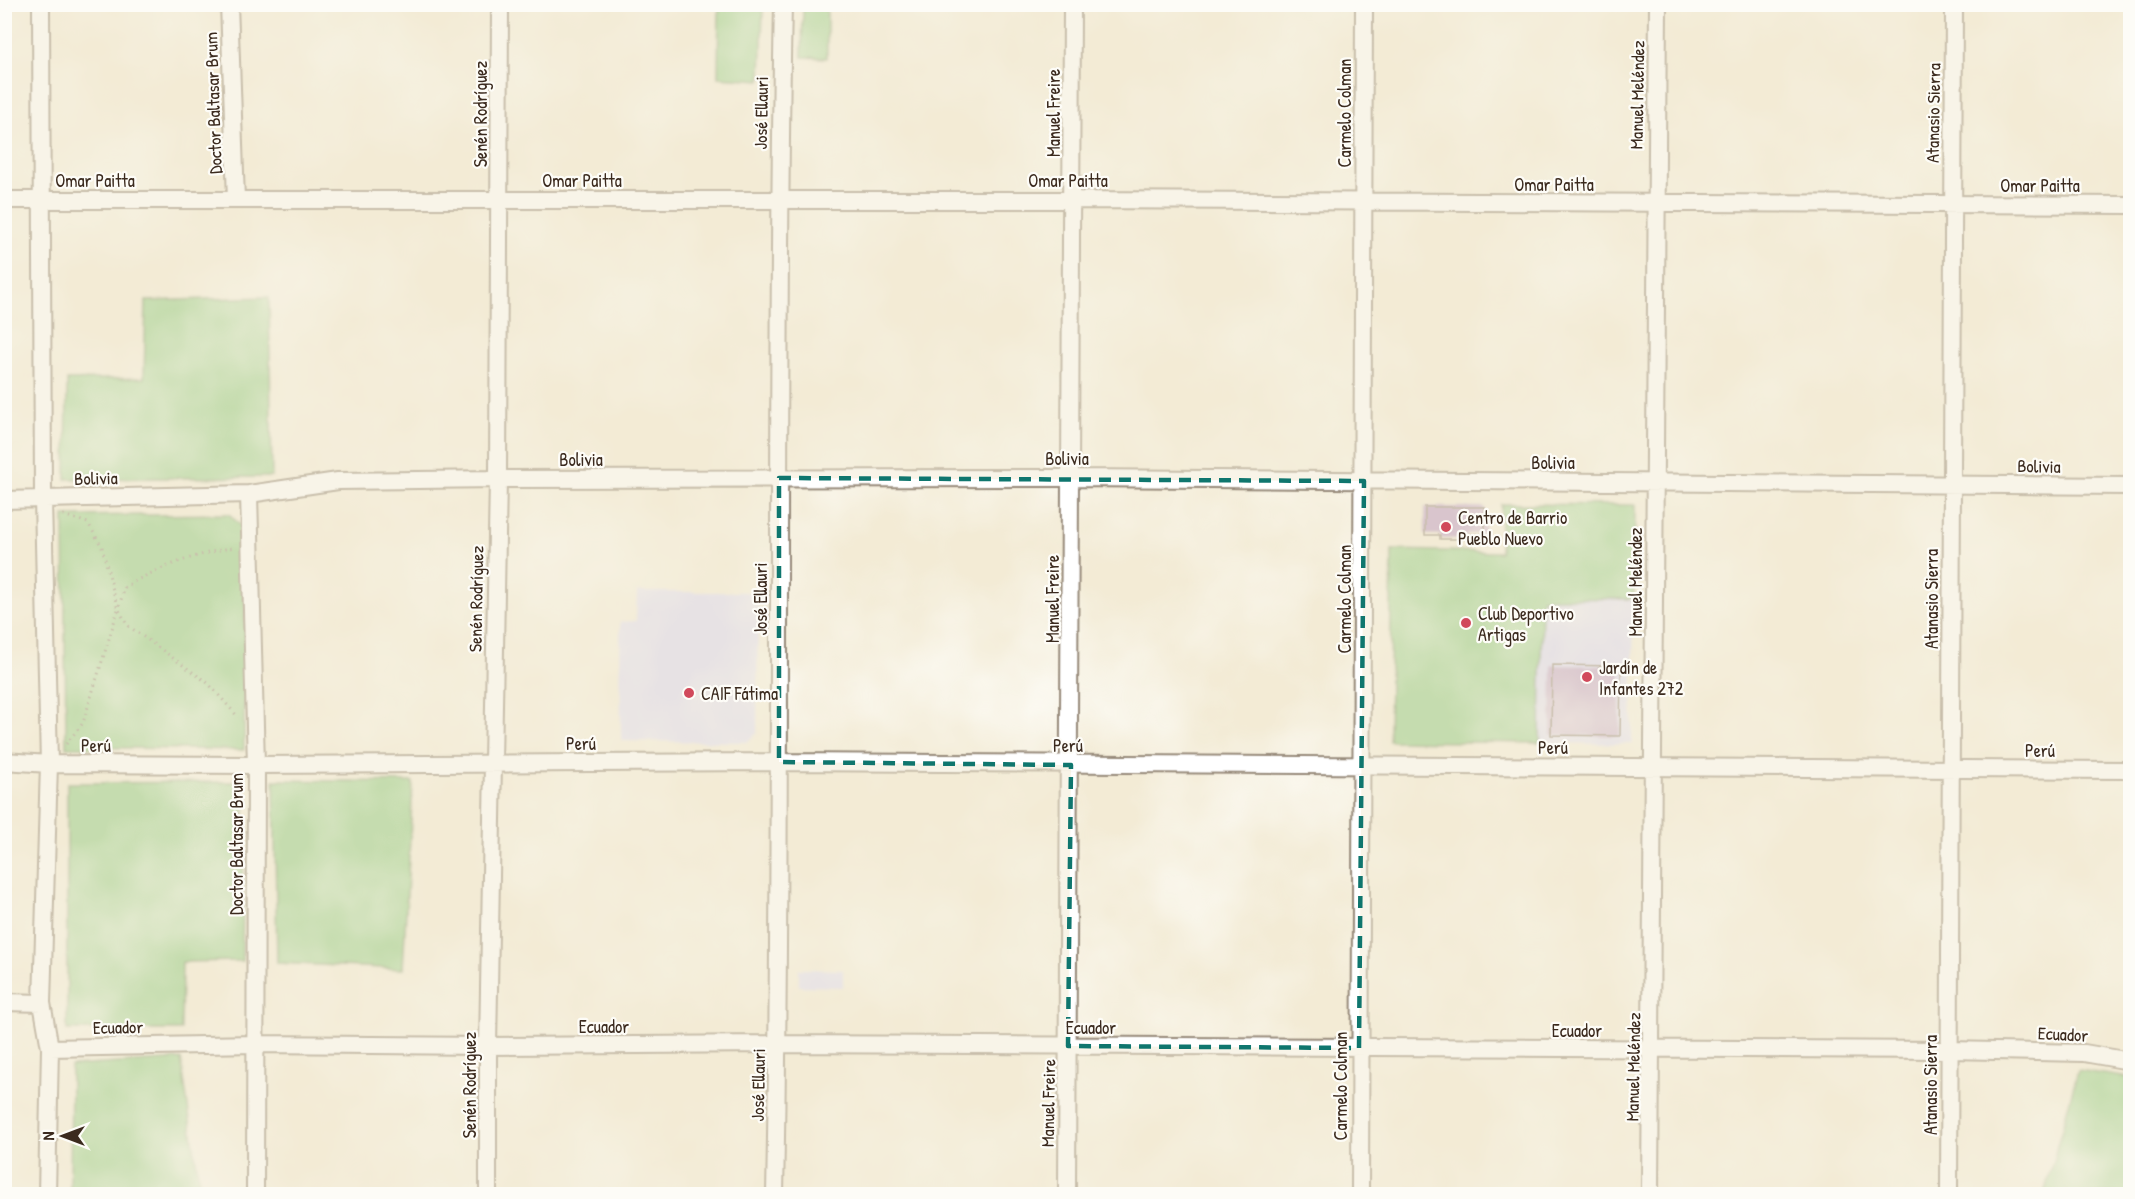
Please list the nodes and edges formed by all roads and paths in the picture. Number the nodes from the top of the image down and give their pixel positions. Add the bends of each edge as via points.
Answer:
1 (41, 4) edge
2 (229, 4) edge
3 (500, 4) edge
4 (783, 4) edge
5 (1072, 4) edge
6 (1364, 4) edge
7 (1658, 4) edge
8 (1954, 4) edge
9 (500, 199) junction
10 (4, 200) edge
11 (41, 200) junction
12 (236, 200) junction
13 (779, 200) junction
14 (1072, 200) junction
15 (1363, 202) junction
16 (1655, 204) junction
17 (1952, 204) junction
18 (2130, 205) edge
19 (779, 478) junction
20 (1072, 478) junction
21 (498, 479) junction
22 (1364, 481) junction
23 (1654, 481) junction
24 (1951, 484) junction
25 (2130, 486) edge
26 (249, 494) junction
27 (43, 499) junction
28 (4, 500) edge
29 (241, 539) dead end
30 (117, 606) junction
31 (242, 721) dead end
32 (4, 761) edge
33 (493, 762) junction
34 (779, 762) junction
35 (49, 764) junction
36 (256, 765) junction
37 (1071, 765) junction
38 (1654, 766) junction
39 (1362, 767) junction
40 (1950, 769) junction
41 (2130, 770) edge
42 (4, 1002) edge
43 (42, 1003) junction
44 (255, 1044) junction
45 (778, 1044) junction
46 (488, 1046) junction
47 (1068, 1046) junction
48 (50, 1048) junction
49 (1359, 1048) junction
50 (1653, 1050) junction
51 (1950, 1050) junction
52 (2130, 1061) edge
53 (47, 1194) edge
54 (255, 1194) edge
55 (488, 1194) edge
56 (775, 1194) edge
57 (1067, 1194) edge
58 (1360, 1194) edge
59 (1650, 1194) edge
60 (1949, 1194) edge

1 - 11 street
2 - 12 street, Doctor Baltasar Brum
3 - 9 street, Senén Rodríguez
4 - 13 street, José Ellauri
5 - 14 street, Manuel Freire
6 - 15 street, Carmelo Colman
7 - 16 street, Manuel Meléndez
8 - 17 street, Atanasio Sierra
9 - 12 street, Omar Paitta
9 - 13 street, Omar Paitta
9 - 21 street, Senén Rodríguez
10 - 11 street, Omar Paitta
11 - 12 street, Omar Paitta
11 - 27 street
13 - 14 street, Omar Paitta
13 - 19 street, José Ellauri
14 - 15 street, Omar Paitta
14 - 20 street, Manuel Freire
15 - 16 street, Omar Paitta
15 - 22 street, Carmelo Colman
16 - 17 street, Omar Paitta
16 - 23 street, Manuel Meléndez
17 - 18 street, Omar Paitta
17 - 24 street, Atanasio Sierra
19 - 20 street, Bolivia
19 - 21 street, Bolivia
19 - 34 street, José Ellauri
20 - 22 street, Bolivia
20 - 37 street, Manuel Freire
21 - 26 street, Bolivia via 338,481
21 - 33 street, Senén Rodríguez
22 - 23 street, Bolivia
22 - 39 street, Carmelo Colman
23 - 24 street, Bolivia
23 - 38 street, Manuel Meléndez
24 - 25 street, Bolivia
24 - 40 street, Atanasio Sierra
26 - 27 street, Bolivia
26 - 36 street, Doctor Baltasar Brum
27 - 28 street, Bolivia
27 - 30 path via 64,516 88,523 102,547
27 - 35 street
29 - 30 path via 237,547 147,574 125,587
30 - 31 path via 127,625 208,683
30 - 35 path via 83,723
32 - 35 street, Perú
33 - 34 street, Perú
33 - 36 street, Perú
33 - 46 street, Senén Rodríguez
34 - 37 street, Perú
34 - 45 street, José Ellauri
35 - 36 street, Perú
35 - 43 street
36 - 44 street, Doctor Baltasar Brum
37 - 39 street, Perú
37 - 47 street, Manuel Freire
38 - 39 street, Perú
38 - 40 street, Perú
38 - 50 street, Manuel Meléndez
39 - 49 street, Carmelo Colman
40 - 41 street, Perú
40 - 51 street, Atanasio Sierra
42 - 43 street
43 - 48 street
44 - 46 street, Ecuador
44 - 48 street, Ecuador
44 - 54 street, Doctor Baltasar Brum
45 - 46 street, Ecuador
45 - 47 street, Ecuador
45 - 56 street, José Ellauri
46 - 55 street, Senén Rodríguez
47 - 49 street, Ecuador
47 - 57 street, Manuel Freire
48 - 53 street
49 - 50 street, Ecuador
49 - 58 street, Carmelo Colman
50 - 51 street, Ecuador
50 - 59 street, Manuel Meléndez
51 - 52 street, Ecuador via 2084,1053
51 - 60 street, Atanasio Sierra

